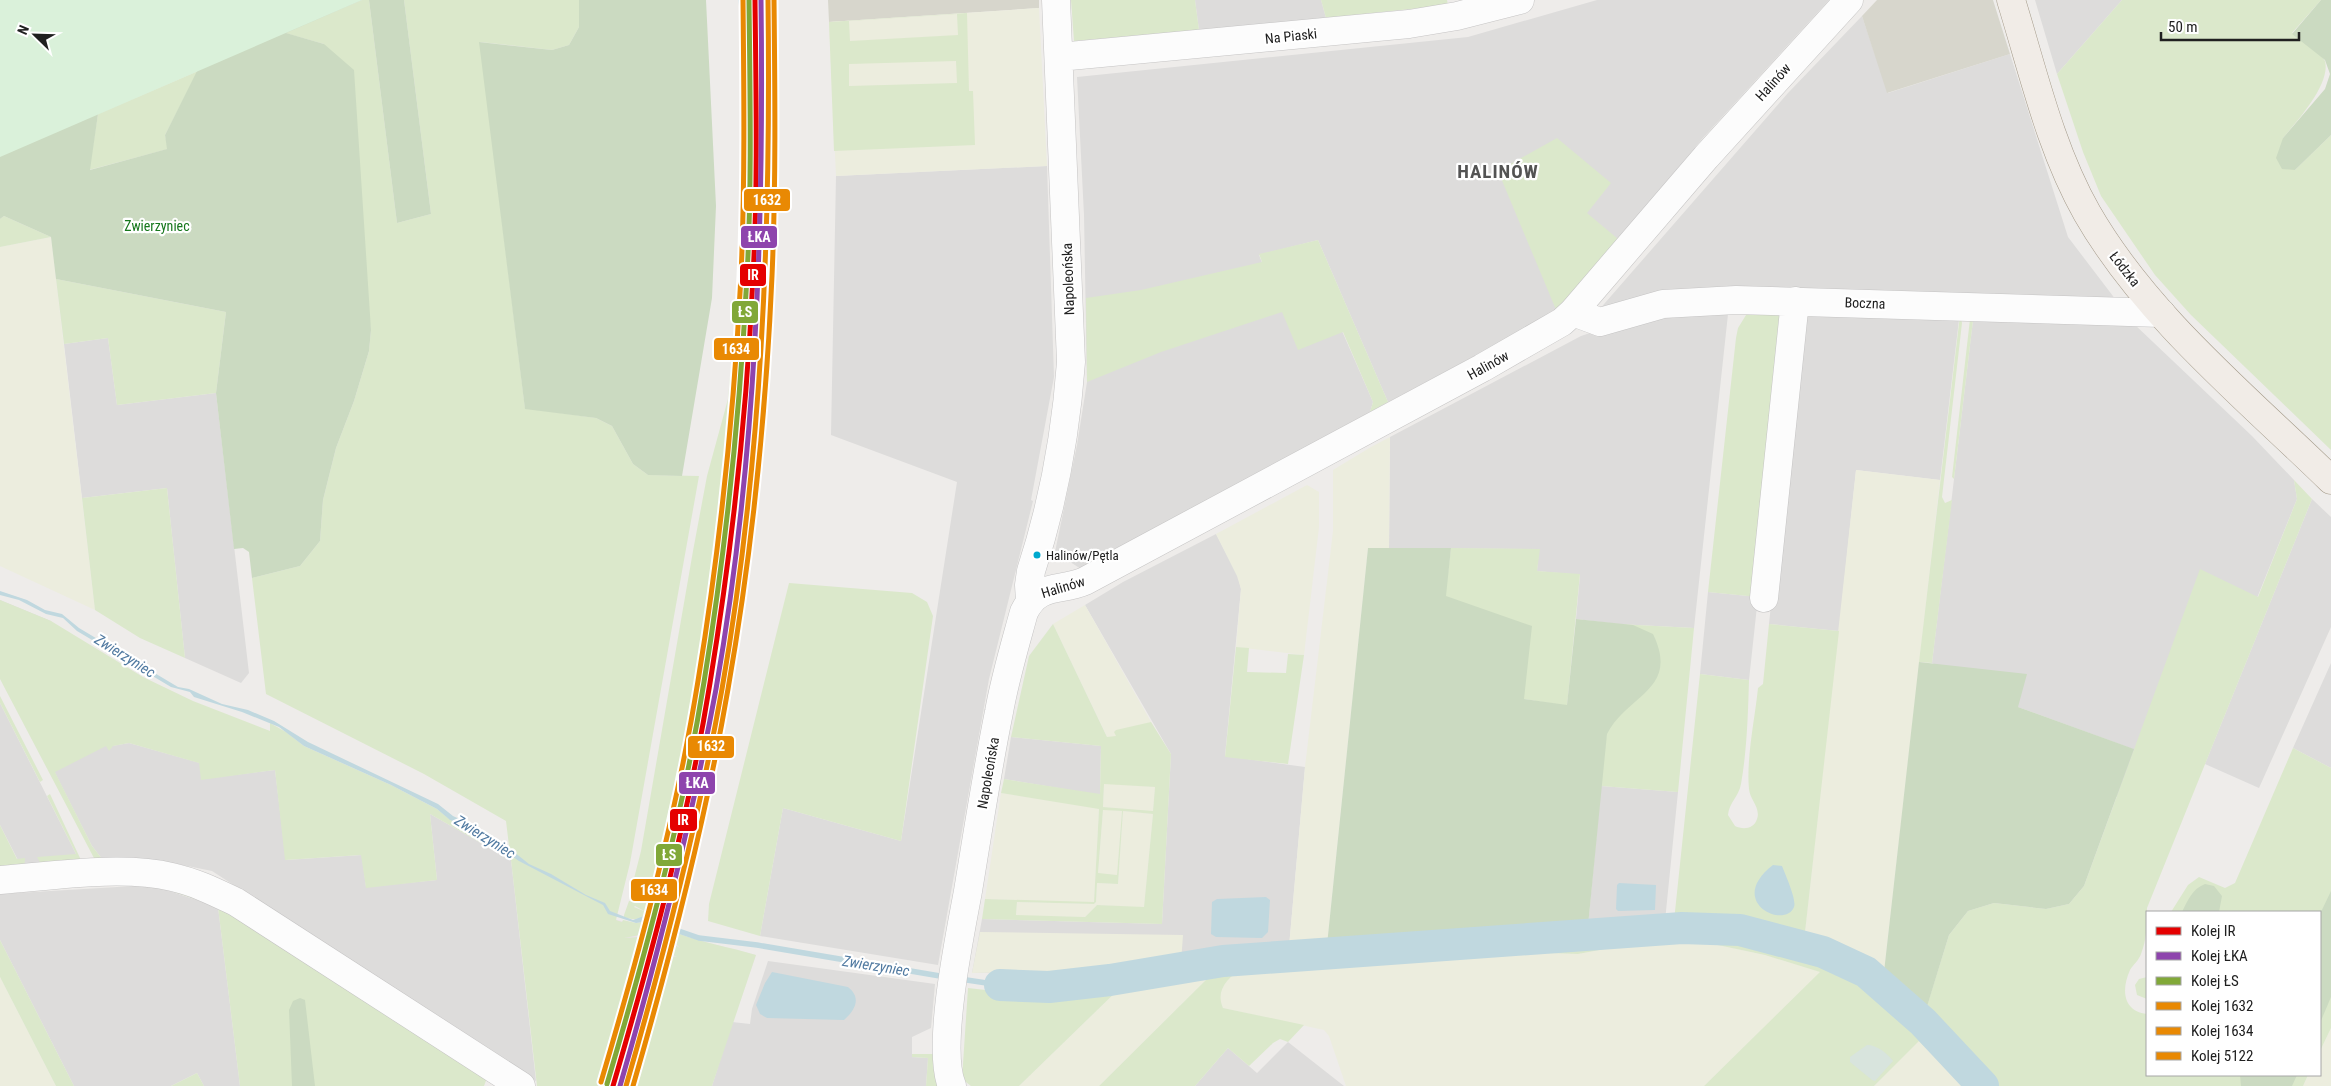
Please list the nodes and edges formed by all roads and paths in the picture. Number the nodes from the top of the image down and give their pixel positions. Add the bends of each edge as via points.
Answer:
1 (1056, 0) edge
2 (1520, 0) edge
3 (1849, 0) edge
4 (2011, 0) edge
5 (1059, 57) junction
6 (1795, 301) junction
7 (1573, 312) junction
8 (2161, 313) junction
9 (2331, 480) edge
10 (1037, 555) junction
11 (1054, 588) junction
12 (1764, 598) dead end
13 (1030, 601) junction
14 (0, 880) edge
15 (521, 1086) edge
16 (952, 1086) edge

1 - 5 street, Napoleońska
2 - 5 street, Na Piaski via 1409,24
3 - 7 street, Halinów via 1706,157
4 - 8 main road, Łódzka via 2069,176 2107,246
5 - 10 street, Napoleońska via 1071,362 1061,450
6 - 7 street, Boczna via 1663,304 1600,322
6 - 8 street, Boczna
6 - 12 street
7 - 11 street, Halinów via 1551,330 1086,581
8 - 9 main road, Łódzka
10 - 11 street
10 - 13 street, Napoleońska via 1029,584
11 - 13 street, Halinów
13 - 16 street, Napoleońska via 1024,612 999,710 956,963 946,1064
14 - 15 street via 136,873 172,876 208,888 236,902

